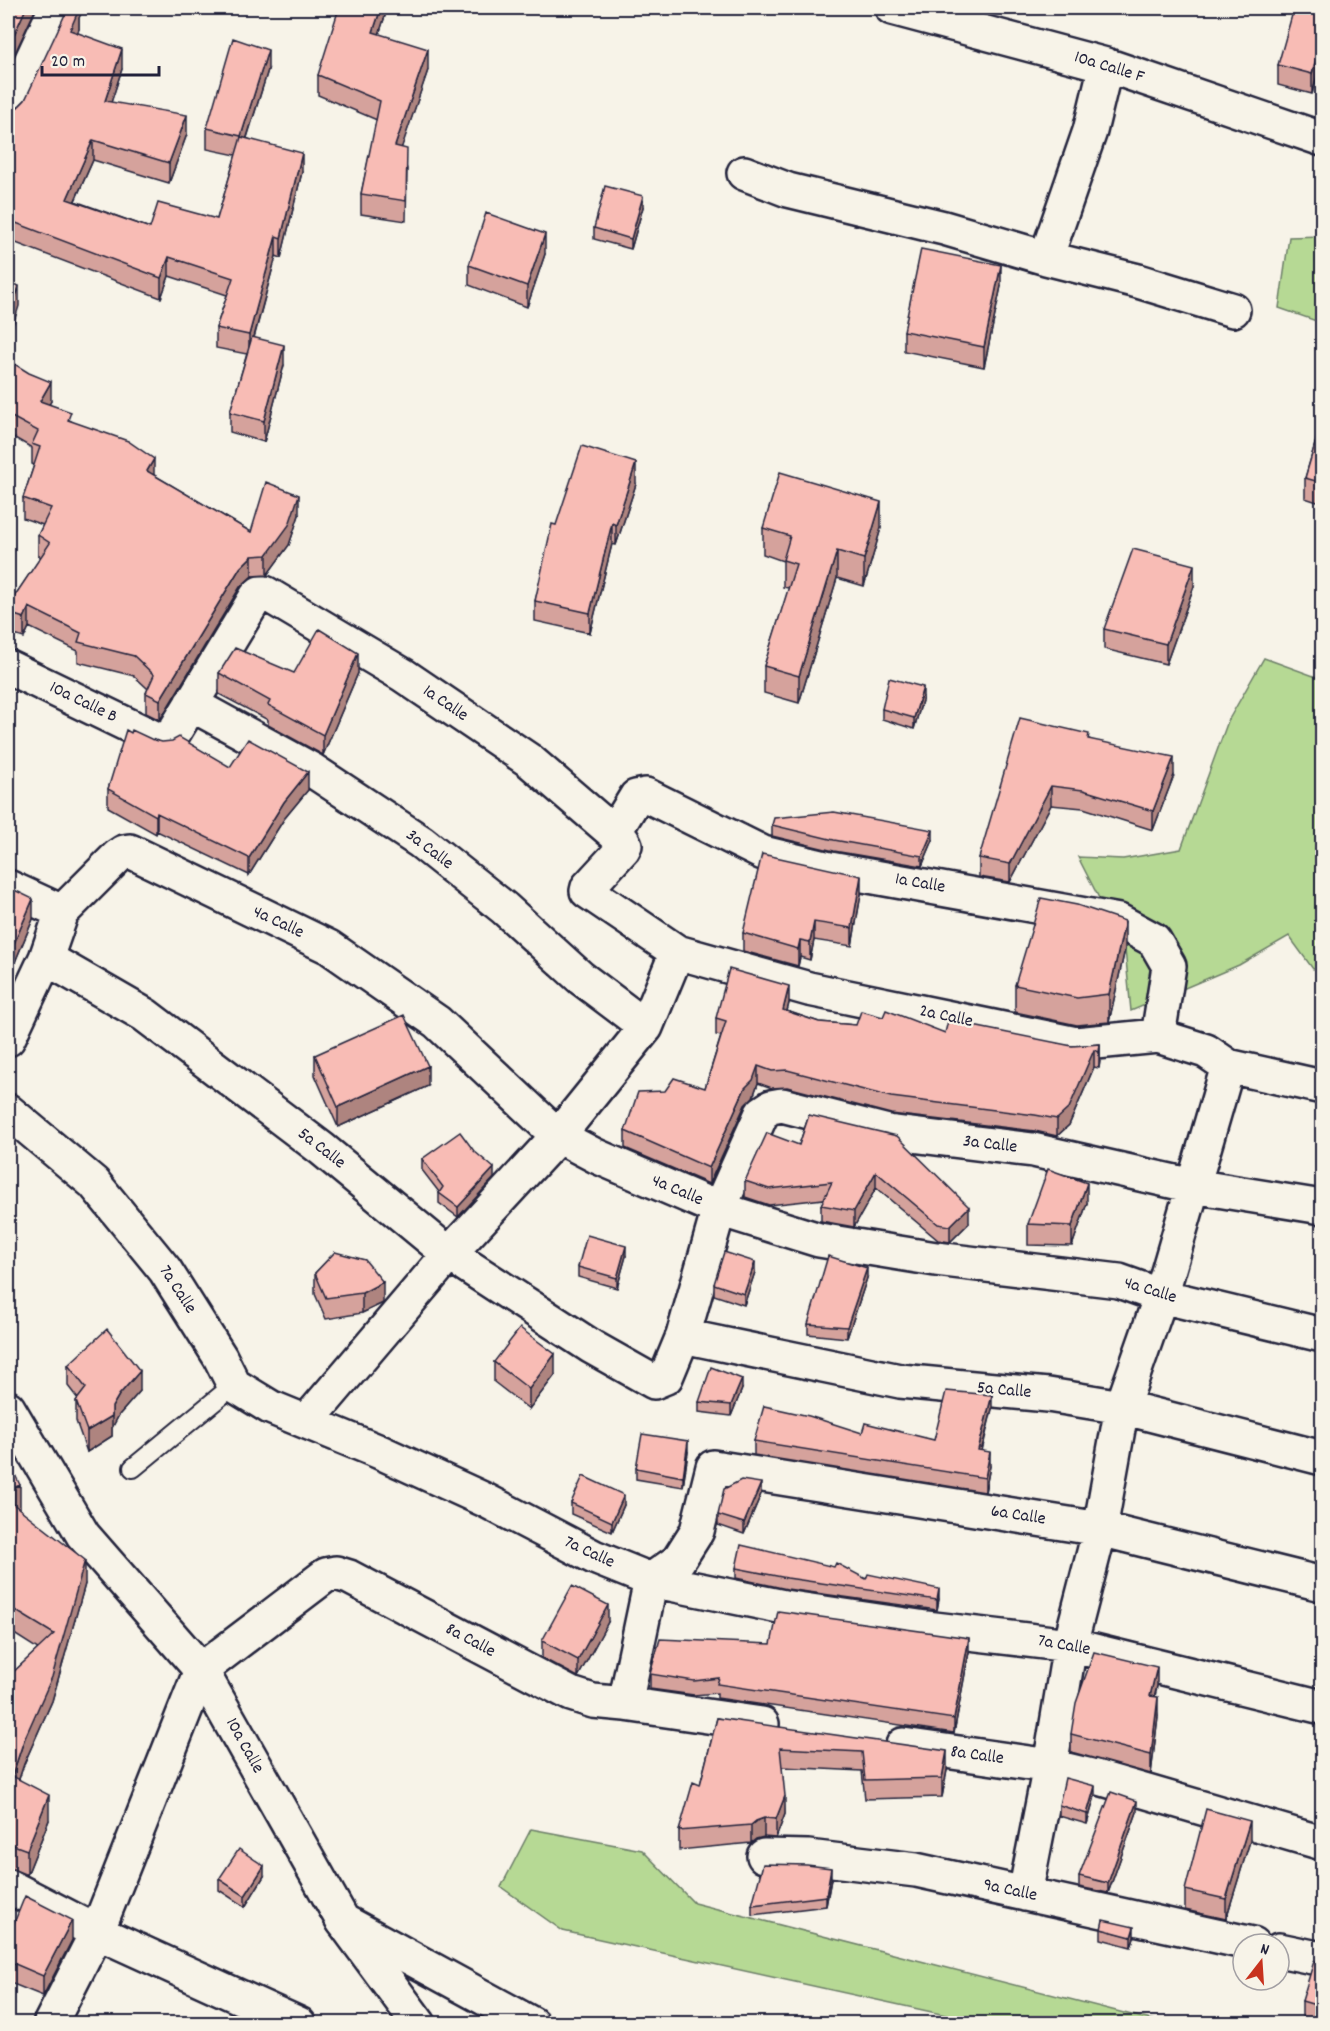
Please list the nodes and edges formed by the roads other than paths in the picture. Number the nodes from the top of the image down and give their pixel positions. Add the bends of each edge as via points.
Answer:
1 (56, 8) edge
2 (892, 8) edge
3 (1106, 65) junction
4 (8, 111) edge
5 (1323, 139) edge
6 (744, 173) dead end
7 (1046, 258) junction
8 (1233, 310) dead end
9 (8, 667) edge
10 (191, 704) junction
11 (618, 841) junction
12 (8, 887) edge
13 (62, 912) junction
14 (677, 952) junction
15 (46, 958) junction
16 (646, 1027) junction
17 (1158, 1036) junction
18 (8, 1039) edge
19 (1228, 1066) junction
20 (1323, 1088) edge
21 (8, 1111) edge
22 (558, 1136) junction
23 (1193, 1186) junction
24 (1323, 1207) edge
25 (719, 1209) junction
26 (449, 1254) junction
27 (1161, 1296) junction
28 (1323, 1335) edge
29 (683, 1336) junction
30 (234, 1385) junction
31 (1122, 1407) junction
32 (8, 1408) edge
33 (307, 1422) junction
34 (1323, 1458) edge
35 (133, 1468) dead end
36 (1100, 1529) junction
37 (651, 1580) junction
38 (1323, 1584) edge
39 (1070, 1645) junction
40 (201, 1670) junction
41 (609, 1703) junction
42 (1323, 1707) edge
43 (789, 1728) edge
44 (870, 1740) edge
45 (1050, 1766) junction
46 (1323, 1843) edge
47 (765, 1856) dead end
48 (8, 1886) edge
49 (1025, 1894) junction
50 (343, 1921) junction
51 (97, 1932) junction
52 (1231, 1939) edge
53 (1291, 1952) edge
54 (1323, 1959) edge
55 (50, 2024) edge
56 (299, 2024) edge
57 (419, 2024) edge
58 (532, 2024) edge

1 - 4 street
2 - 3 street, 10a Calle F
3 - 5 street, 10a Calle F
3 - 7 street via 1090,131
6 - 7 street via 788,190 933,225
7 - 8 street
9 - 10 street, 10a Calle B via 159,740 170,739
10 - 11 street, 1a Calle via 256,597 265,593 403,675 530,761
10 - 16 street, 3a Calle via 312,770 421,842 504,908 581,978
11 - 14 street, 2a Calle via 587,891
11 - 17 street, 1a Calle via 636,797 646,795 763,853 830,869 1119,921 1154,940 1169,966
12 - 13 street
13 - 15 street
13 - 22 street, 4a Calle via 118,856 130,851 329,947 437,1022
14 - 16 street
14 - 17 street, 2a Calle via 809,988 1076,1044
15 - 18 street
15 - 26 street, 5a Calle via 145,1015 322,1149
16 - 22 street
17 - 19 street, 2a Calle via 1206,1051
19 - 20 street, 2a Calle
19 - 23 street
21 - 30 street, 7a Calle via 94,1183 165,1270
22 - 25 street, 4a Calle
22 - 26 street
23 - 24 street, 3a Calle
23 - 25 street, 3a Calle via 1033,1150 888,1132 782,1105 762,1113
23 - 27 street
25 - 27 street, 4a Calle via 819,1240 1119,1281
25 - 29 street, 3a Calle
26 - 29 street, 5a Calle via 592,1347 654,1382 666,1377
26 - 33 street
27 - 28 street, 4a Calle
27 - 31 street
29 - 31 street, 5a Calle via 900,1381 1048,1395
30 - 33 street, 7a Calle via 270,1407
30 - 35 lane
31 - 34 street, 5a Calle
31 - 36 street
32 - 40 street, 10a Calle via 83,1535
33 - 37 street, 7a Calle via 485,1500 594,1557
36 - 37 street, 6a Calle via 713,1467 697,1531 678,1561
36 - 38 street, 6a Calle
36 - 39 street
37 - 39 street, 7a Calle via 784,1607
37 - 41 street
39 - 42 street, 7a Calle
39 - 45 street
40 - 41 street, 8a Calle via 326,1575 336,1573 571,1694
40 - 50 street, 10a Calle
40 - 51 street
41 - 43 street, 8a Calle
44 - 45 street, 8a Calle
45 - 46 street, 8a Calle
45 - 49 street
47 - 49 street, 9a Calle via 808,1857 915,1870
48 - 51 street
49 - 52 street, 9a Calle
50 - 57 street, 10a Calle
50 - 58 street
51 - 55 street
51 - 56 street
53 - 54 street

